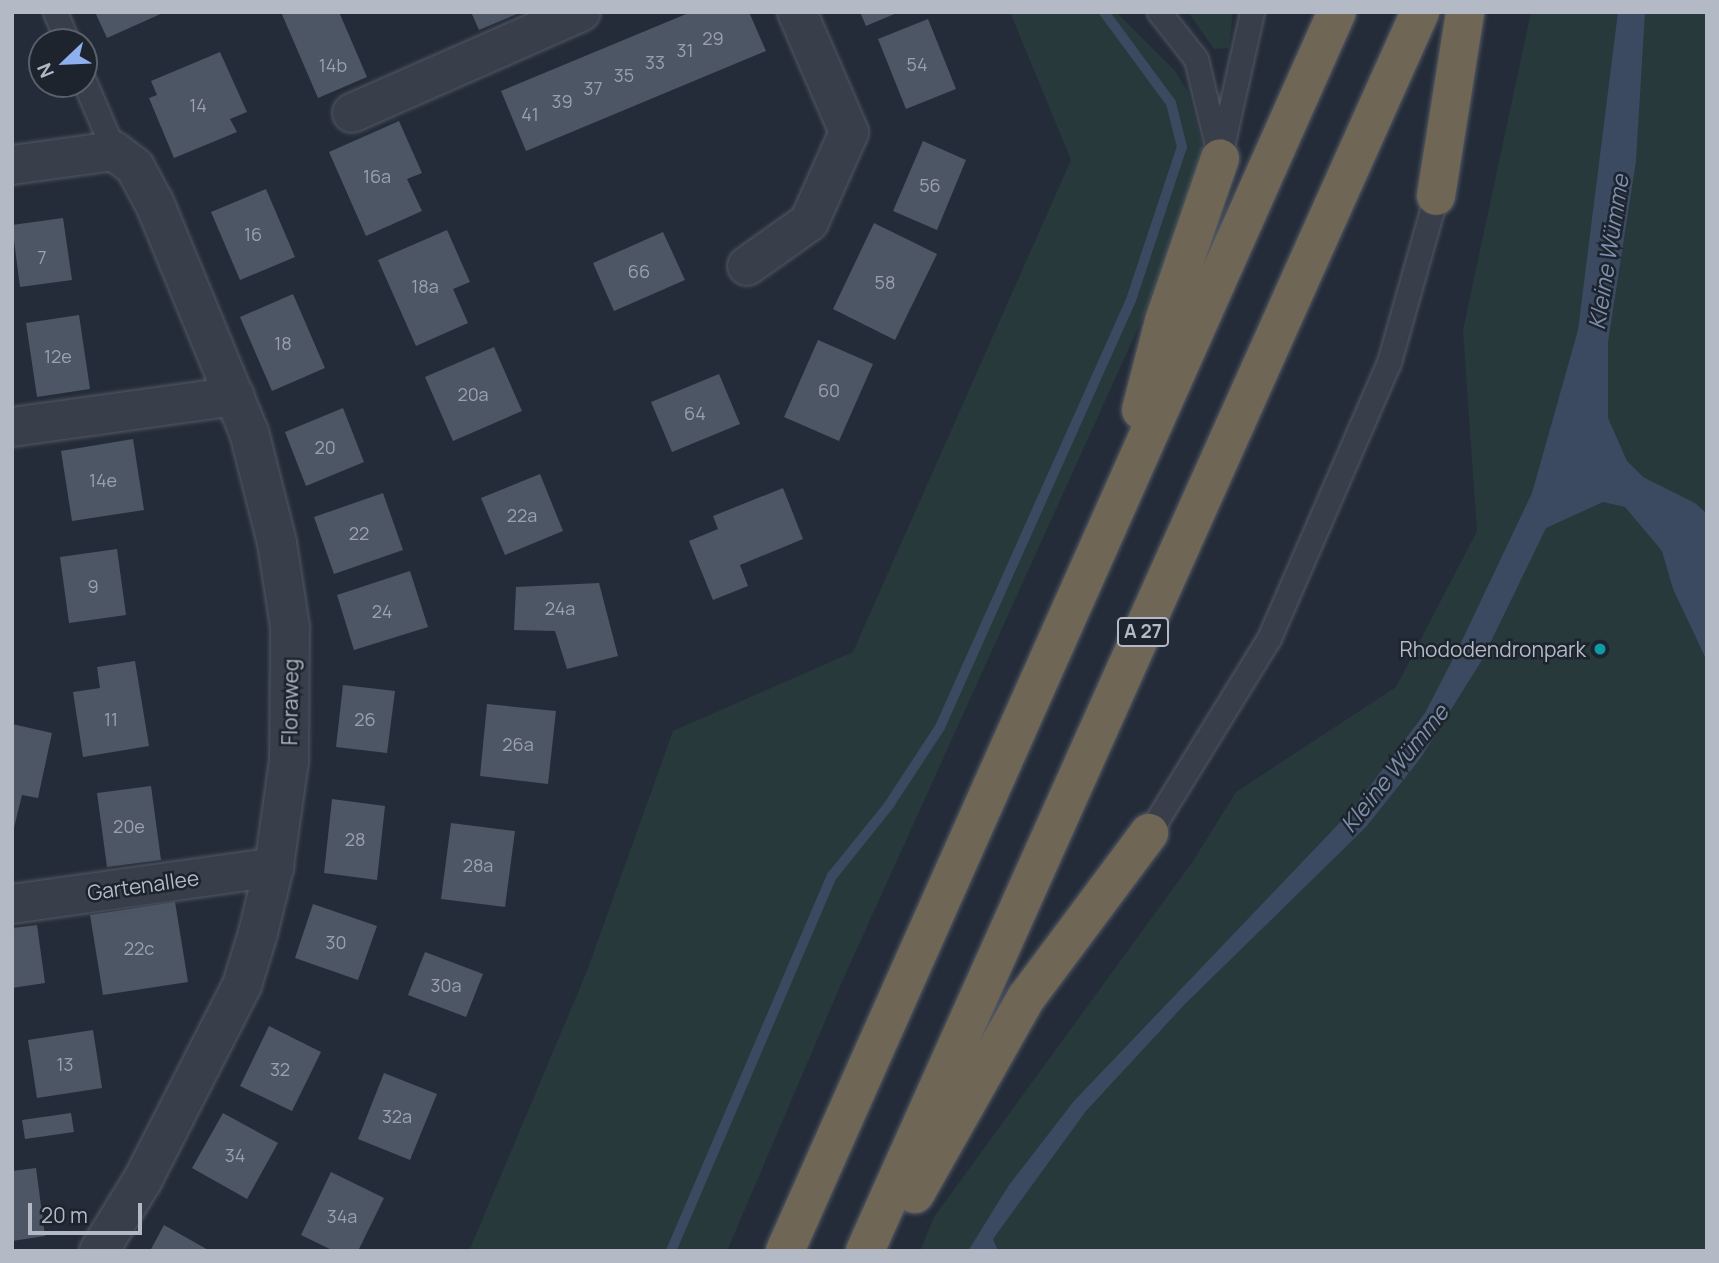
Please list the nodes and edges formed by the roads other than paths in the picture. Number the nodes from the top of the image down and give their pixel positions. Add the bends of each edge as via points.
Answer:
1 (581, 12) edge
2 (797, 12) edge
3 (1159, 12) edge
4 (1252, 12) edge
5 (1337, 12) edge
6 (1420, 12) edge
7 (1465, 12) edge
8 (91, 98) edge
9 (352, 113) dead end
10 (114, 151) junction
11 (1220, 158) junction
12 (12, 165) edge
13 (1436, 196) joint
14 (747, 266) dead end
15 (235, 396) junction
16 (12, 428) edge
17 (1115, 514) junction
18 (1149, 833) joint
19 (274, 867) junction
20 (12, 904) edge
21 (99, 1251) edge
22 (785, 1251) edge
23 (865, 1251) edge
24 (883, 1251) edge

1 - 9 street
2 - 14 street via 849,132 810,222
3 - 11 lane via 1196,59
4 - 11 lane
5 - 17 highway
6 - 23 highway, A 27
7 - 13 highway
8 - 10 lane, Floraweg
10 - 12 street
10 - 15 street, Floraweg via 135,167 155,202
11 - 17 highway via 1164,321
13 - 18 lane via 1389,362 1269,638
15 - 16 street
15 - 19 street, Floraweg via 277,543 290,627 289,761
17 - 22 highway
18 - 24 highway via 1026,998
19 - 20 street, Gartenallee
19 - 21 street, Floraweg via 242,985 142,1181

